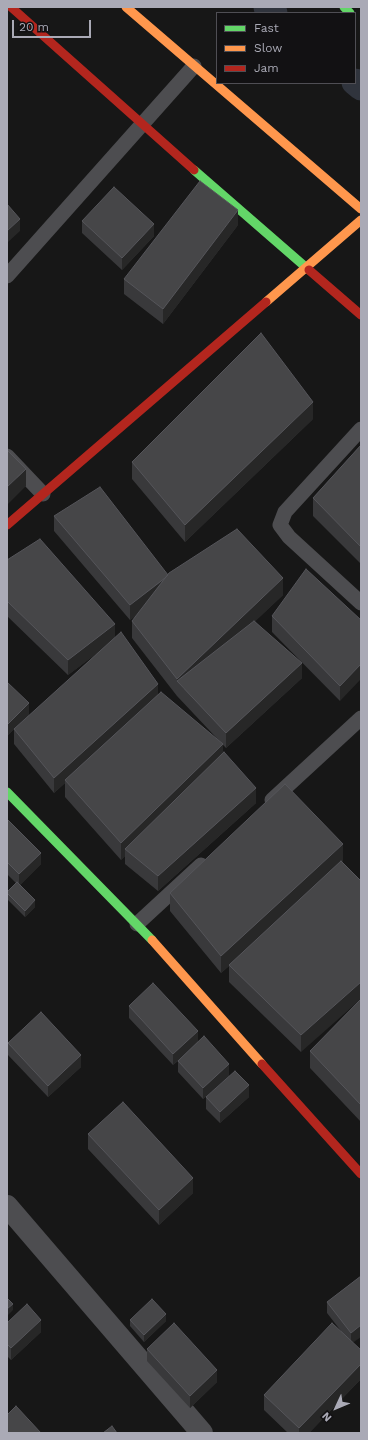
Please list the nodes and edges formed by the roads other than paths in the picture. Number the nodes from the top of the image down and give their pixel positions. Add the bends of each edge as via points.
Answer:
1 (11, 7) edge
2 (126, 7) edge
3 (194, 66) junction
4 (142, 125) junction
5 (361, 209) edge
6 (361, 220) edge
7 (307, 267) junction
8 (7, 276) edge
9 (361, 315) edge
10 (361, 429) edge
11 (7, 456) edge
12 (43, 494) junction
13 (7, 525) edge
14 (361, 603) edge
15 (361, 718) edge
16 (7, 792) edge
17 (263, 807) edge
18 (212, 855) edge
19 (137, 924) junction
20 (361, 1174) edge
21 (7, 1206) edge
22 (202, 1433) edge

1 - 4 street
2 - 3 street
3 - 4 lane
3 - 5 street
4 - 7 street
4 - 8 lane
6 - 7 street
7 - 9 street
7 - 12 street
10 - 14 lane via 285,512 280,525 289,537
11 - 12 lane
12 - 13 street
15 - 17 lane
16 - 19 street
18 - 19 lane
19 - 20 street
21 - 22 street

